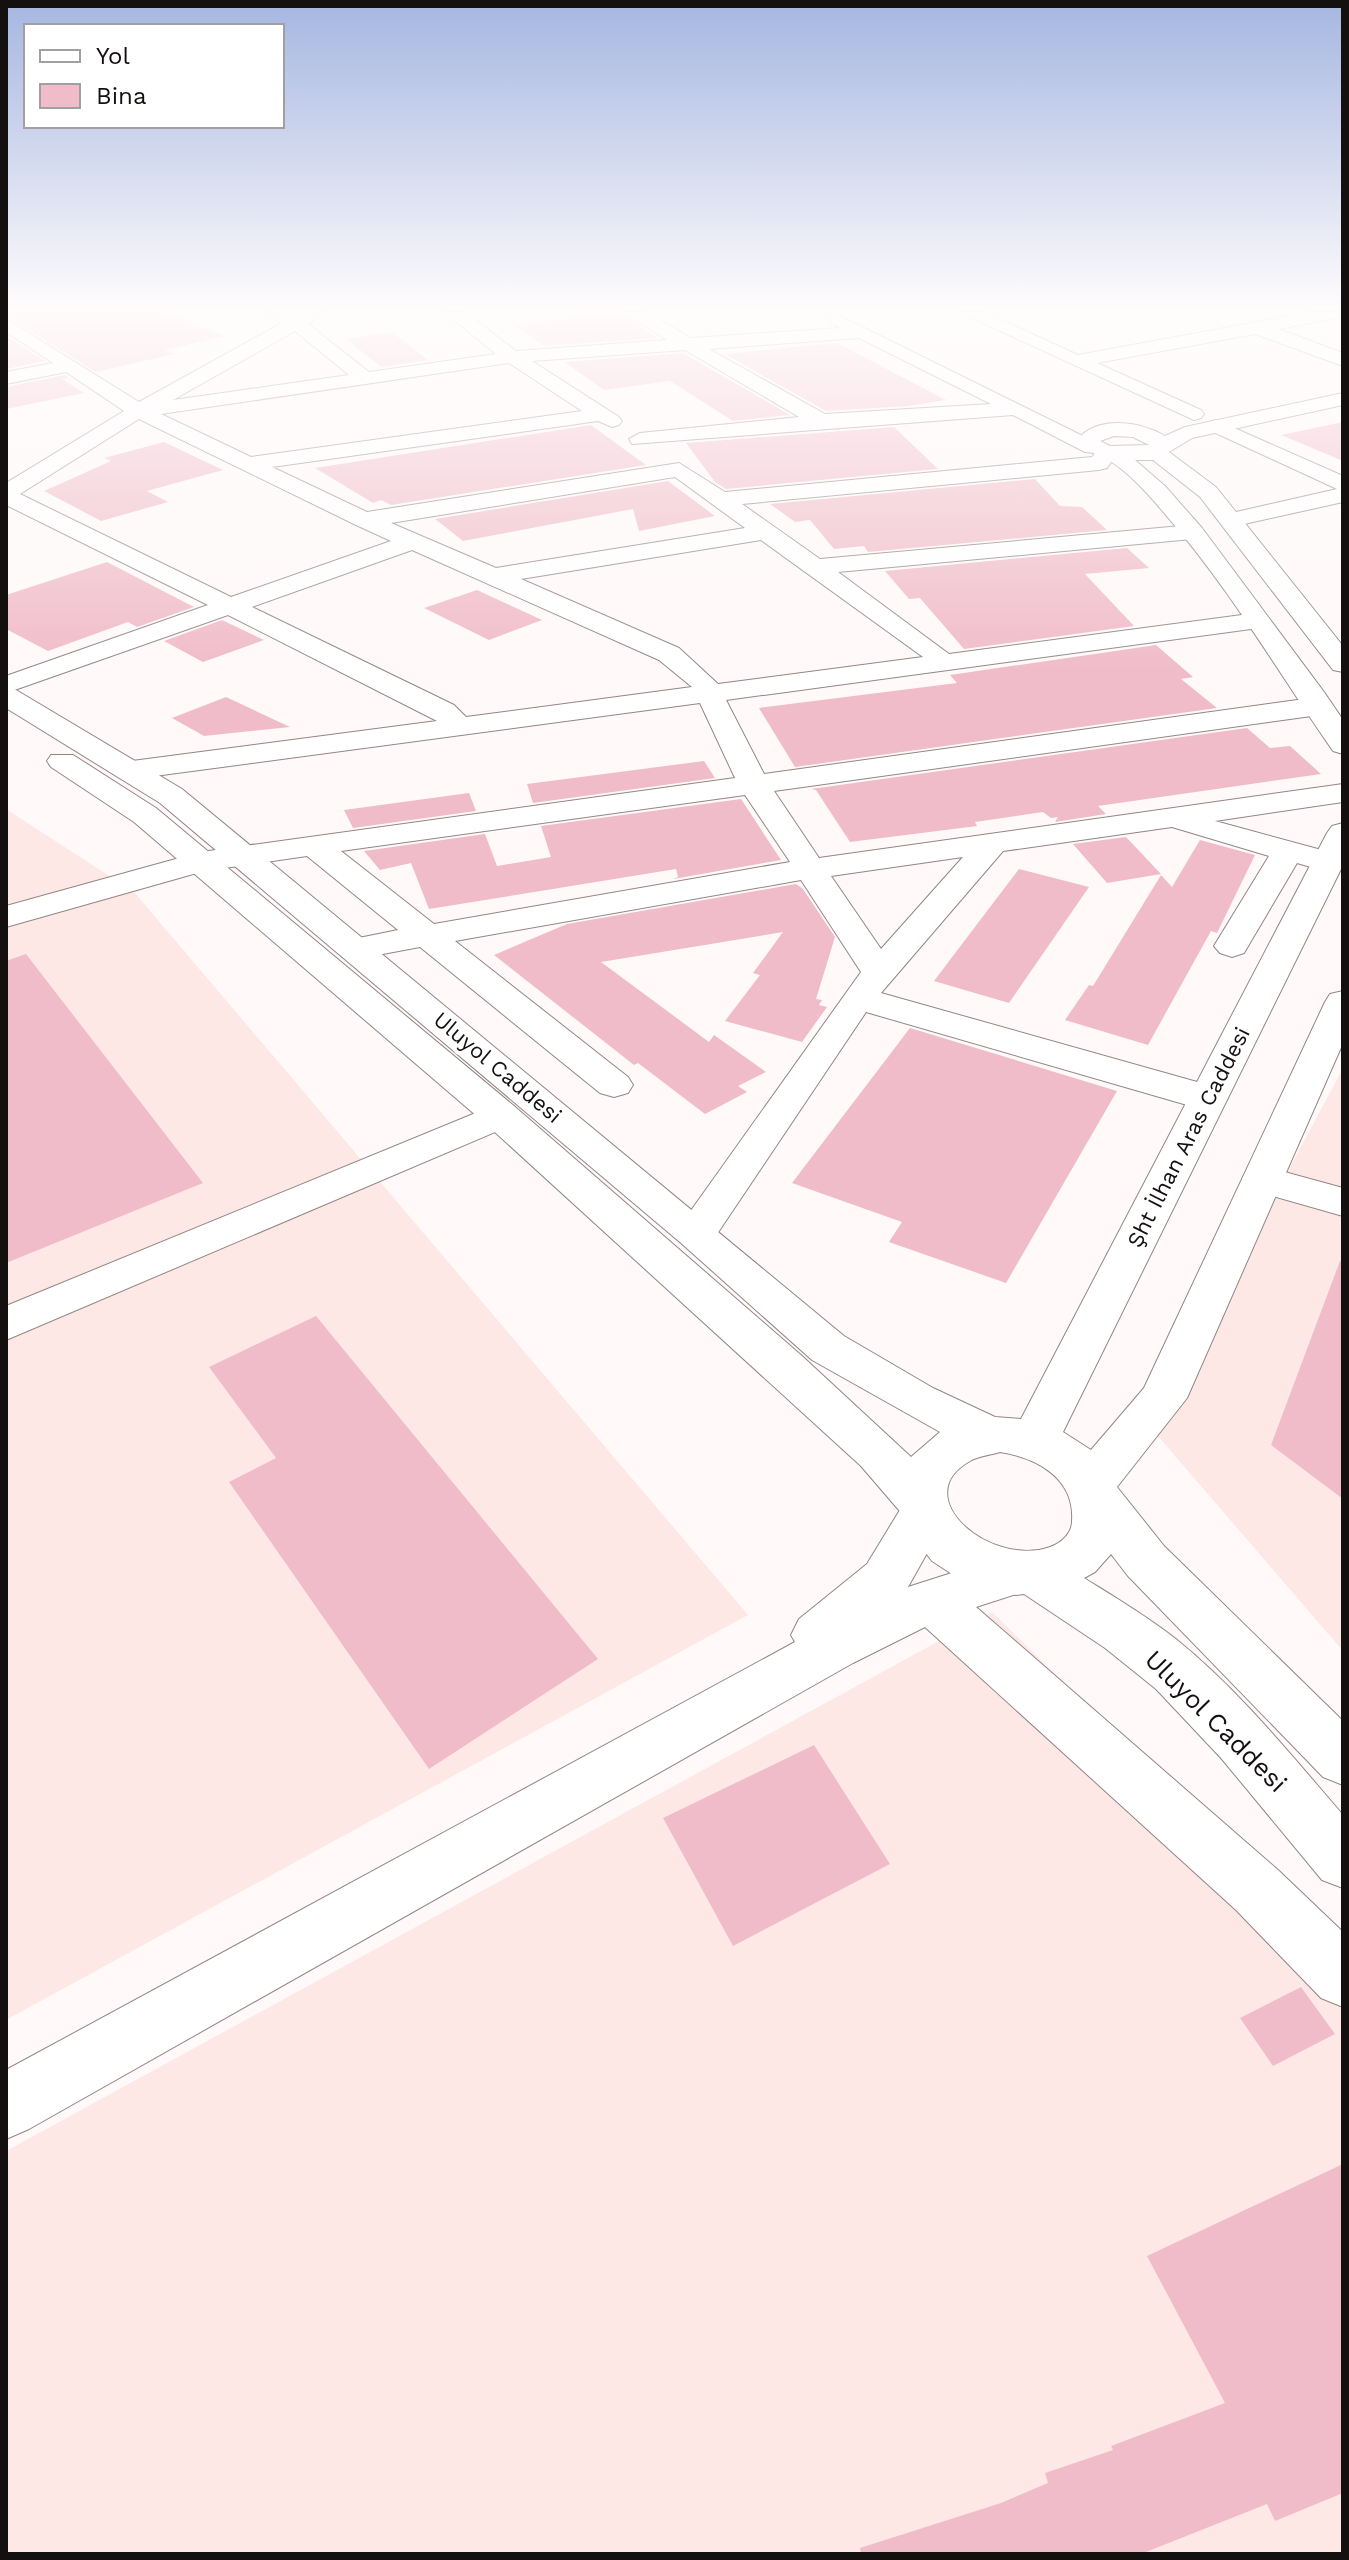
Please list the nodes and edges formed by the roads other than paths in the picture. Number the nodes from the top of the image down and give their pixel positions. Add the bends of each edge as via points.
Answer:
1 (105, 431) edge
2 (180, 431) edge
3 (478, 431) edge
4 (629, 431) edge
5 (716, 431) edge
6 (1077, 431) edge
7 (1089, 431) edge
8 (1144, 431) edge
9 (1192, 431) edge
10 (1228, 431) edge
11 (640, 439) junction
12 (1111, 443) junction
13 (1159, 448) junction
14 (247, 464) junction
15 (679, 470) junction
16 (1343, 484) edge
17 (7, 493) edge
18 (1343, 495) edge
19 (717, 500) junction
20 (364, 520) junction
21 (1231, 520) junction
22 (766, 532) junction
23 (1192, 532) junction
24 (413, 541) junction
25 (815, 567) junction
26 (493, 576) junction
27 (228, 607) junction
28 (1257, 621) junction
29 (936, 654) dead end
30 (1343, 664) edge
31 (6, 685) edge
32 (708, 692) junction
33 (6, 696) edge
34 (1319, 706) junction
35 (456, 724) junction
36 (6, 726) edge
37 (1343, 745) edge
38 (132, 770) junction
39 (753, 783) junction
40 (1343, 793) edge
41 (1170, 818) junction
42 (993, 843) junction
43 (313, 845) junction
44 (1335, 848) edge
45 (1287, 852) junction
46 (244, 855) junction
47 (201, 862) junction
48 (809, 869) junction
49 (6, 917) edge
50 (425, 934) junction
51 (1232, 946) dead end
52 (356, 948) junction
53 (868, 985) junction
54 (1343, 1002) edge
55 (614, 1085) dead end
56 (1208, 1098) junction
57 (500, 1115) junction
58 (1263, 1179) junction
59 (1343, 1202) edge
60 (696, 1233) junction
61 (6, 1324) edge
62 (1011, 1438) junction
63 (1093, 1490) junction
64 (923, 1508) junction
65 (1024, 1574) junction
66 (931, 1600) junction
67 (721, 1710) junction
68 (1343, 1759) edge
69 (1343, 1860) edge
70 (1343, 1976) edge
71 (6, 2106) edge

1 - 17 street
2 - 14 street
3 - 14 street
4 - 11 street
5 - 11 street
6 - 12 street
7 - 12 street
8 - 12 street
9 - 13 street
10 - 16 street
11 - 15 street
12 - 13 street
12 - 19 street via 1099,463
12 - 23 street
13 - 21 street
14 - 20 street
15 - 19 street
15 - 20 street
17 - 27 street
18 - 21 street
19 - 22 street
20 - 24 street
21 - 30 street
22 - 25 street
22 - 26 street
23 - 25 street
23 - 28 street
24 - 26 street
24 - 27 street
25 - 29 street
26 - 32 street via 669,654
27 - 31 street
27 - 35 street via 444,711
28 - 32 street
28 - 34 street
32 - 35 street
32 - 39 street
33 - 38 street, Uluyol Caddesi
34 - 37 street
34 - 39 street
35 - 38 street
36 - 47 street, Uluyol Caddesi via 145,815
38 - 46 street, Uluyol Caddesi
39 - 43 street
39 - 48 street
40 - 41 street
41 - 42 street
41 - 45 street
42 - 48 street
42 - 53 street
43 - 46 street
43 - 50 street
44 - 45 street
44 - 56 street, Şht İlhan Aras Caddesi
45 - 51 street
46 - 47 street
46 - 52 street, Uluyol Caddesi
47 - 49 street
47 - 57 street, Uluyol Caddesi
48 - 50 street
48 - 53 street
50 - 52 street
50 - 55 street
52 - 60 street, Uluyol Caddesi
53 - 56 street
53 - 60 street
54 - 58 street
56 - 62 street, Şht İlhan Aras Caddesi
57 - 61 street
57 - 64 street, Uluyol Caddesi via 878,1453
58 - 59 street
58 - 63 street via 1163,1398
60 - 62 street, Uluyol Caddesi via 828,1348 916,1400
62 - 63 street via 1054,1448 1076,1464
62 - 64 street via 950,1446 933,1461 923,1481
63 - 65 street via 1098,1528 1087,1548 1068,1564
63 - 68 street via 1146,1561
64 - 65 street via 937,1536 958,1554 985,1568
64 - 67 street via 885,1579
65 - 66 street
65 - 69 street, Uluyol Caddesi via 1142,1645 1174,1672 1264,1766
66 - 67 street
66 - 70 street via 1257,1890
67 - 71 street

